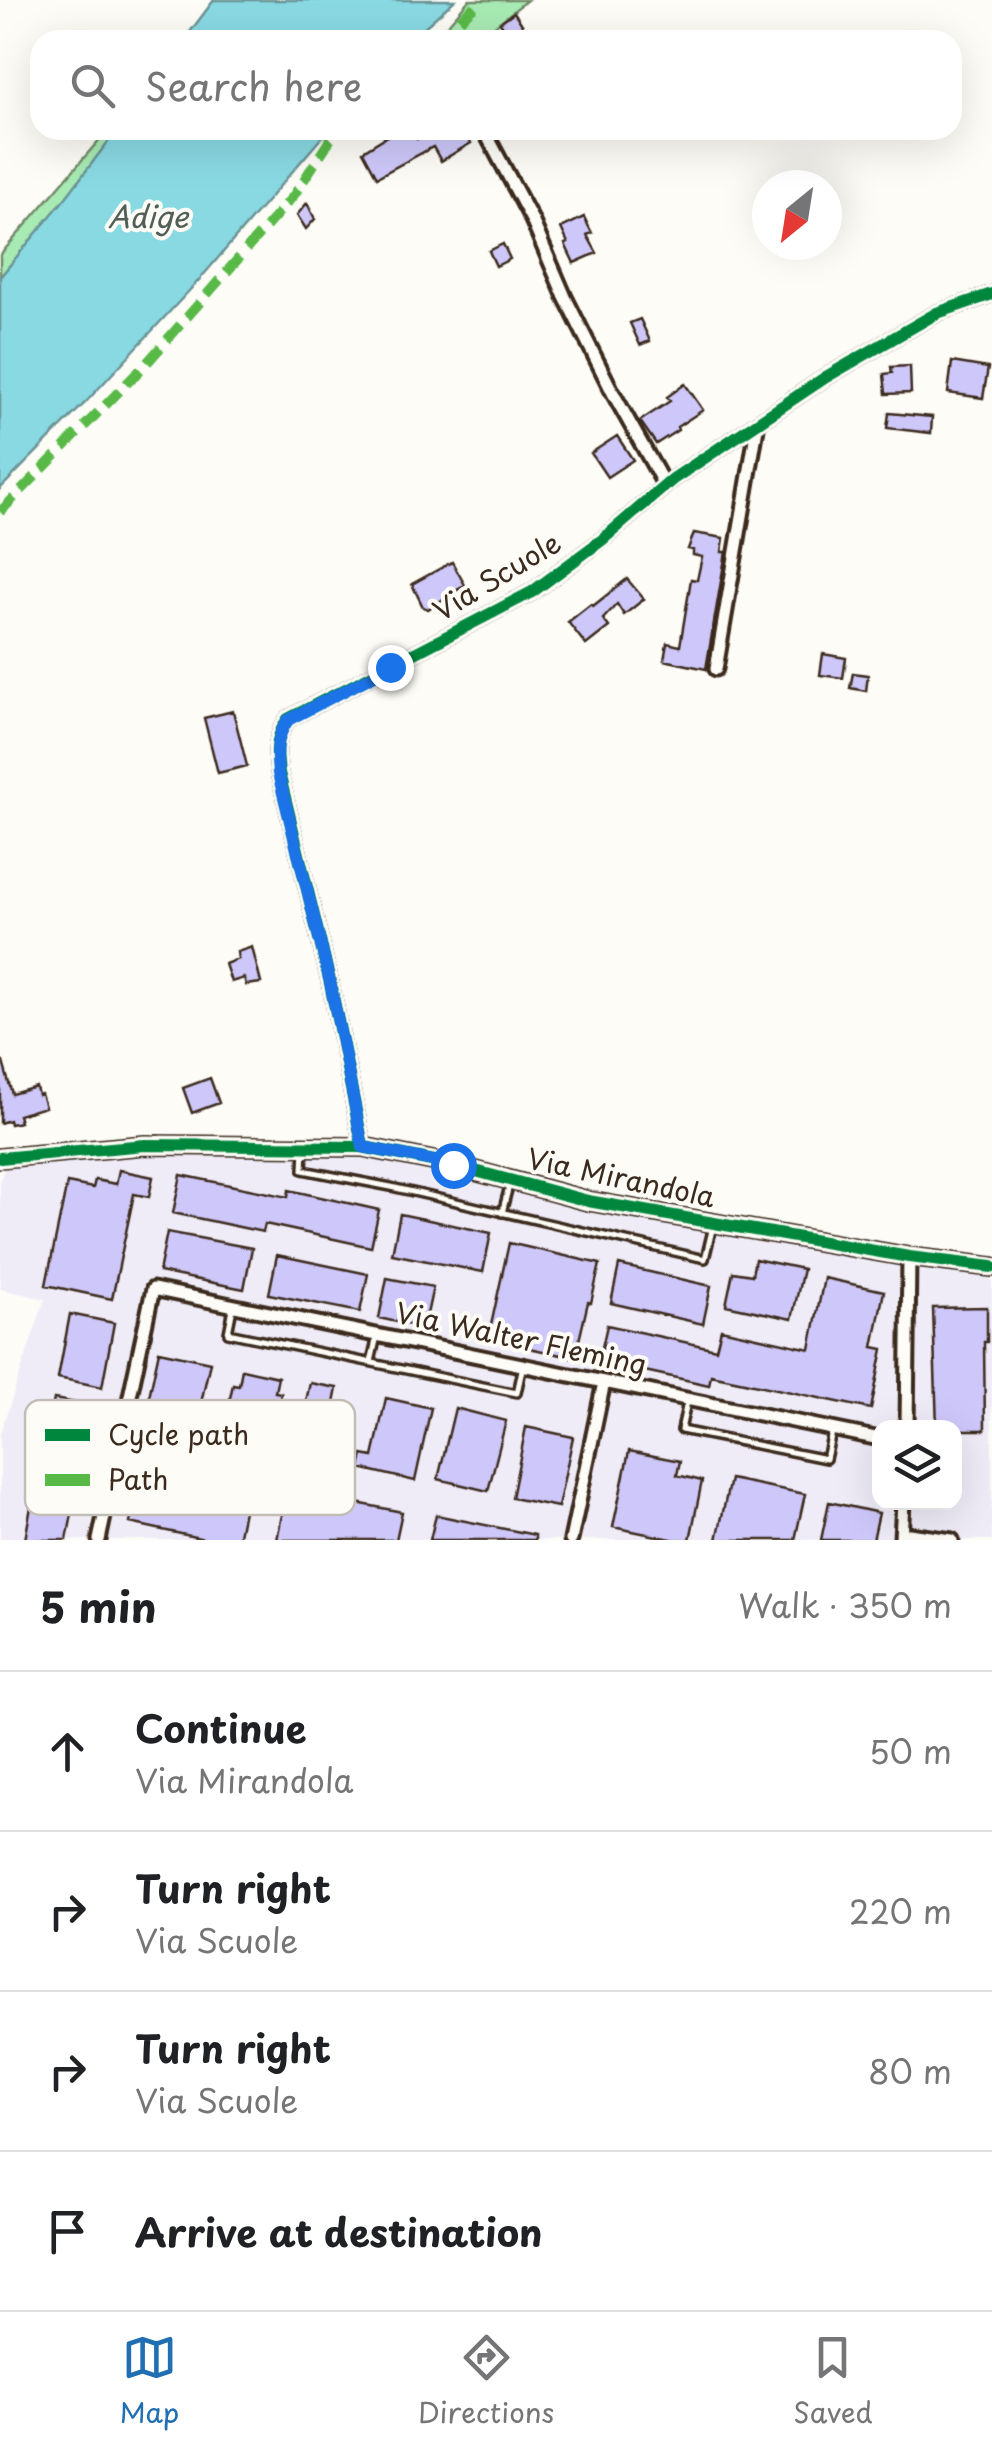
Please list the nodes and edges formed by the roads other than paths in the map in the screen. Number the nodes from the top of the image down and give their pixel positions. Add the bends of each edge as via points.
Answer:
1 (489, 140) edge
2 (992, 294) edge
3 (758, 422) junction
4 (665, 486) junction
5 (716, 668) dead end
6 (304, 1146) junction
7 (363, 1147) junction
8 (0, 1158) edge
9 (510, 1180) junction
10 (502, 1213) junction
11 (714, 1223) junction
12 (908, 1257) junction
13 (992, 1267) edge
14 (234, 1305) junction
15 (377, 1335) junction
16 (371, 1362) junction
17 (523, 1365) junction
18 (604, 1382) junction
19 (130, 1400) edge
20 (688, 1400) junction
21 (907, 1420) edge
22 (832, 1430) junction
23 (872, 1438) edge
24 (903, 1510) edge
25 (105, 1515) edge
26 (901, 1536) edge
27 (100, 1540) edge
28 (572, 1540) edge
29 (952, 1540) edge

1 - 4 street
2 - 3 street, Via Scuole via 937,313
3 - 4 street, Via Scuole
3 - 5 street
4 - 7 street, Via Scuole via 532,592 288,720 280,732 278,773
6 - 7 street, Via Mirandola
6 - 8 street, Via Mirandola via 145,1145
6 - 10 lane via 303,1170
7 - 9 street, Via Mirandola
9 - 10 lane
9 - 11 street, Via Mirandola
10 - 11 lane via 706,1259
11 - 12 street, Via Mirandola
12 - 13 street, Via Mirandola
12 - 21 street
14 - 15 street, Via Walter Fleming
14 - 16 lane via 228,1333
14 - 19 street, Via Walter Fleming via 153,1289
15 - 16 lane
15 - 17 street, Via Walter Fleming
16 - 17 lane via 517,1393
17 - 18 street, Via Walter Fleming
18 - 20 street, Via Walter Fleming
18 - 28 street
20 - 22 street, Via Walter Fleming
20 - 22 lane via 681,1430 826,1459
22 - 23 street, Via Walter Fleming
24 - 26 street
25 - 27 street, Via Walter Fleming
26 - 29 street

